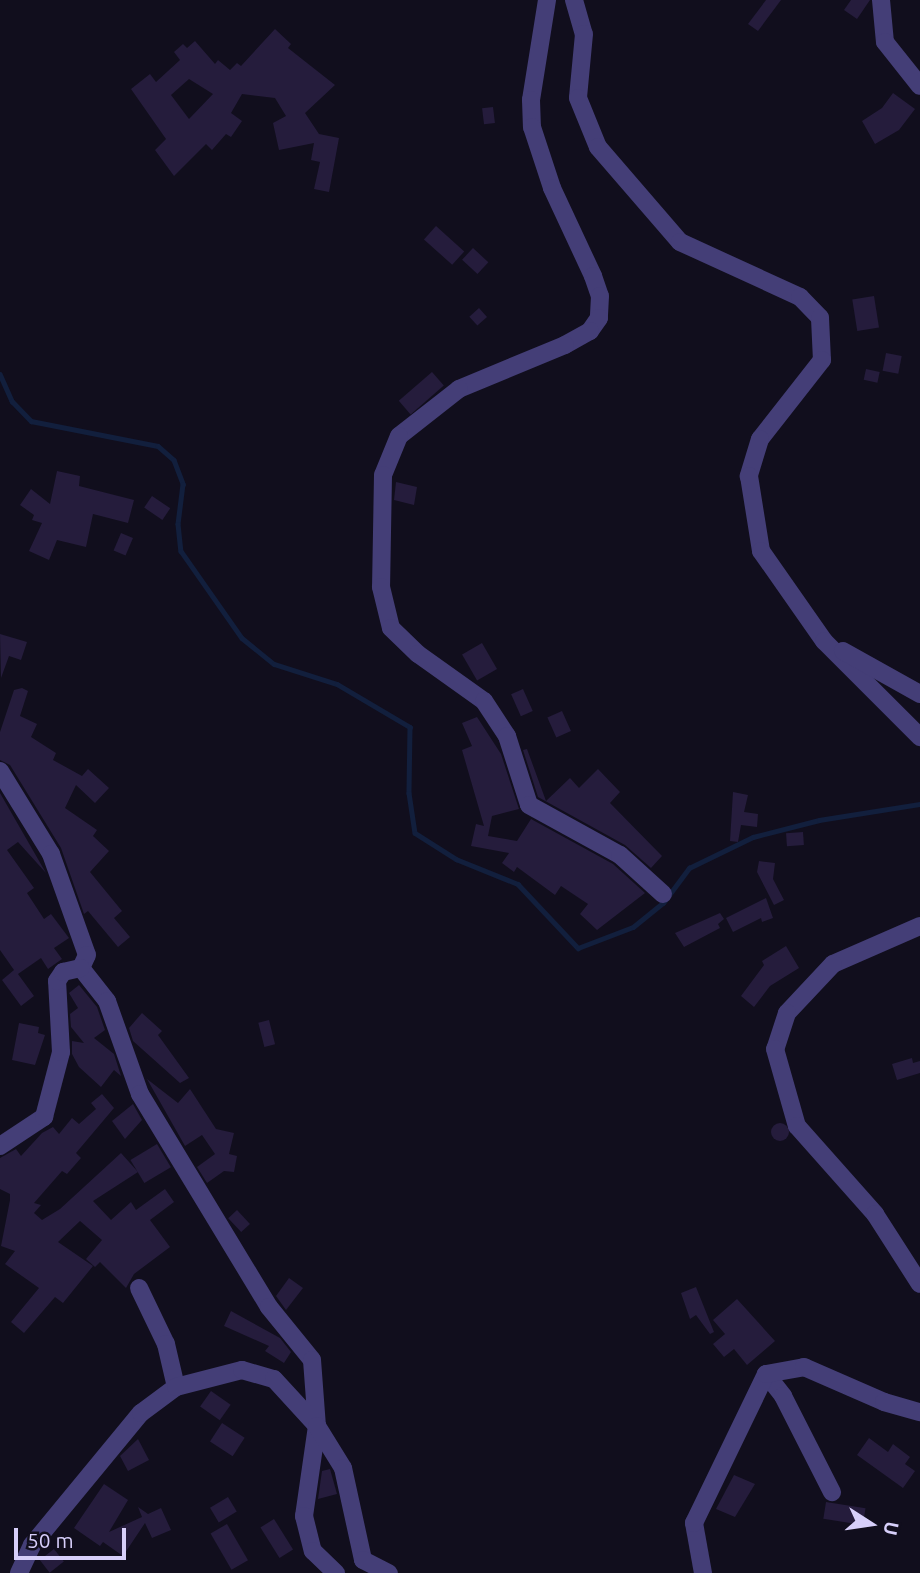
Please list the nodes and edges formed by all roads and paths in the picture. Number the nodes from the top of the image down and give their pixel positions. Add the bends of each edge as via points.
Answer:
1 (547, 0) edge
2 (574, 0) edge
3 (881, 0) edge
4 (920, 86) edge
5 (824, 641) junction
6 (920, 694) edge
7 (920, 737) edge
8 (0, 771) edge
9 (663, 894) dead end
10 (920, 926) edge
11 (81, 968) junction
12 (0, 1146) edge
13 (920, 1284) edge
14 (139, 1287) dead end
15 (766, 1374) junction
16 (176, 1387) junction
17 (920, 1412) edge
18 (317, 1426) junction
19 (832, 1492) dead end
20 (19, 1573) edge
21 (336, 1573) edge
22 (389, 1573) edge
23 (703, 1573) edge

1 - 9 street via 531,100 532,127 552,188 593,276 600,296 599,318 590,331 565,345 459,389 399,436 383,475 383,605 391,628 408,645 484,701 507,736 528,805 620,855
2 - 5 street via 584,34 578,98 598,147 680,242 800,297 820,318 822,360 760,439 749,476 761,551
3 - 4 street via 885,42
5 - 6 street
5 - 7 street
8 - 11 street via 51,854 87,955
10 - 13 street via 833,964 787,1013 775,1049 797,1126 875,1214
11 - 12 street via 64,972 57,981 61,1052 44,1117
11 - 18 street via 107,1001 140,1094 269,1307 312,1360
14 - 16 street via 166,1344
15 - 17 street via 804,1367 884,1402
15 - 19 street via 783,1396
15 - 23 street via 694,1523
16 - 18 street via 242,1370 274,1379
16 - 20 street via 141,1413 32,1545
18 - 21 street via 304,1516 313,1551
18 - 22 street via 343,1468 363,1560

